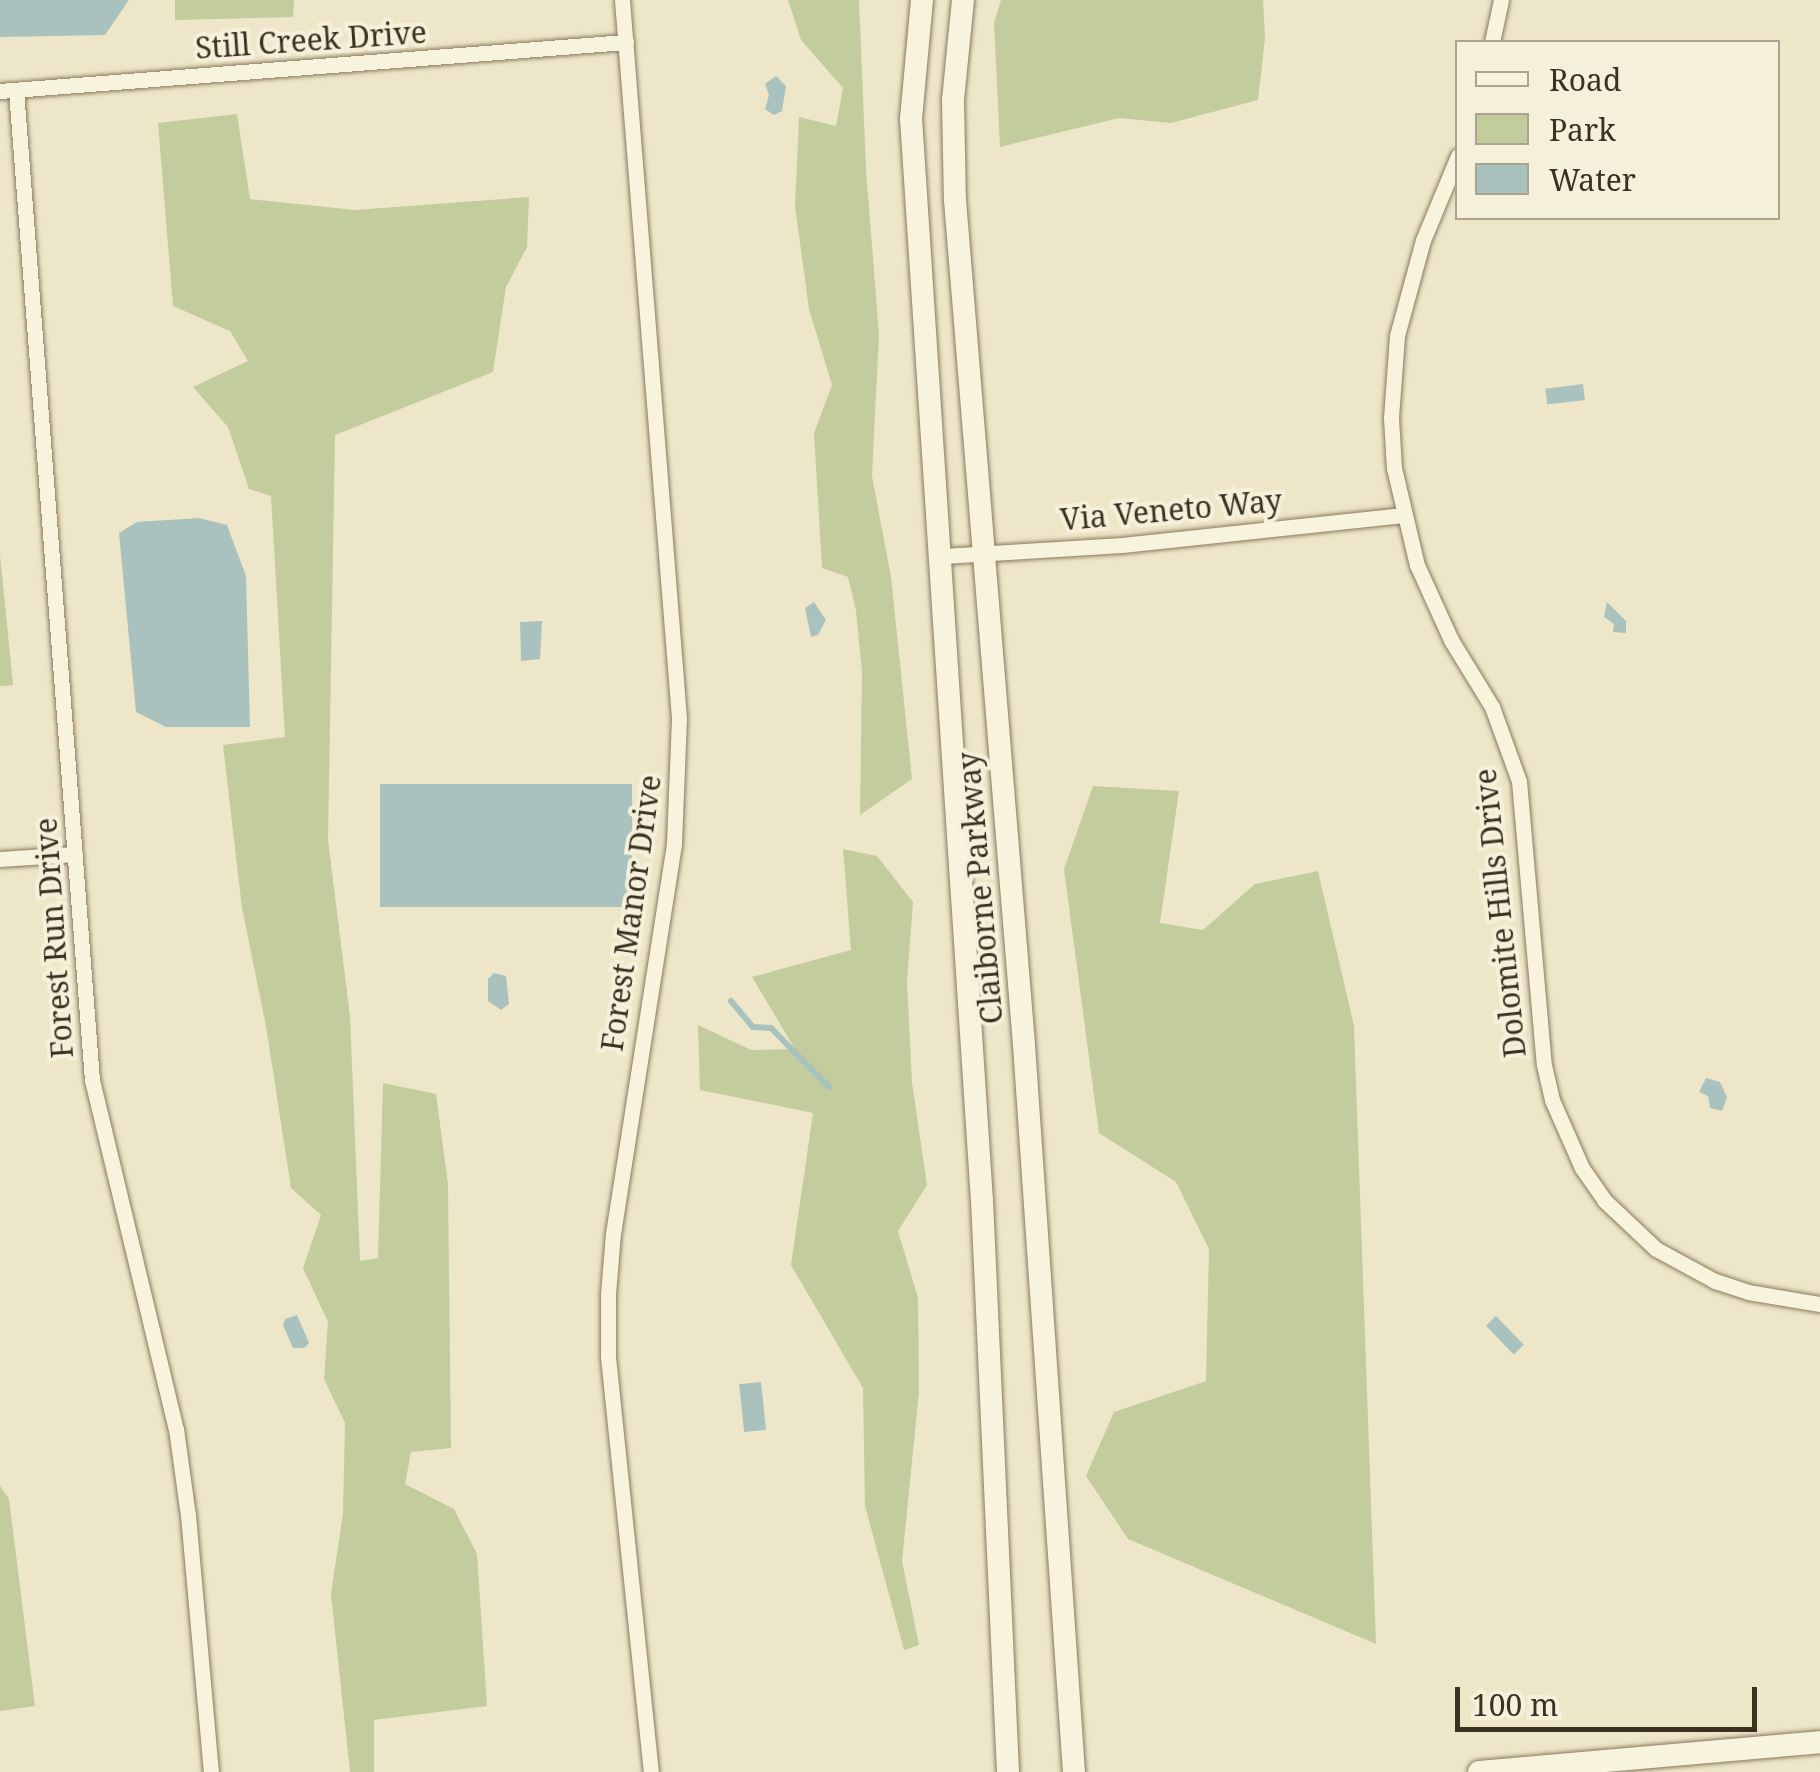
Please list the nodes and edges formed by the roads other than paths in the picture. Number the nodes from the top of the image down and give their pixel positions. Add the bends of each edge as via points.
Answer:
1 (622, 0) edge
2 (922, 0) edge
3 (963, 0) edge
4 (1501, 0) edge
5 (1492, 40) edge
6 (626, 42) junction
7 (8, 91) edge
8 (1455, 163) edge
9 (1402, 515) junction
10 (984, 554) junction
11 (943, 556) junction
12 (76, 854) junction
13 (0, 860) edge
14 (1820, 1304) edge
15 (1820, 1742) edge
16 (211, 1772) edge
17 (651, 1772) edge
18 (1008, 1772) edge
19 (1074, 1772) edge
20 (1479, 1772) edge

1 - 6 street, Forest Manor Drive
2 - 11 main road, Claiborne Parkway via 911,118
3 - 10 main road, Claiborne Parkway via 952,152
4 - 5 street
6 - 7 street, Still Creek Drive
6 - 17 street, Forest Manor Drive via 679,718 674,844 608,1294 608,1357
7 - 12 street, Forest Run Drive
8 - 9 street, Dolomite Hills Drive via 1422,240 1397,336 1391,418
9 - 10 street, Via Veneto Way
9 - 14 street, Dolomite Hills Drive via 1436,611 1492,708 1519,781 1544,1065 1564,1135 1629,1227 1685,1267 1748,1292
10 - 11 street, Via Veneto Way
10 - 19 main road, Claiborne Parkway
11 - 18 main road, Claiborne Parkway
12 - 13 street
12 - 16 street, Forest Run Drive via 92,1080 176,1430
15 - 20 main road

